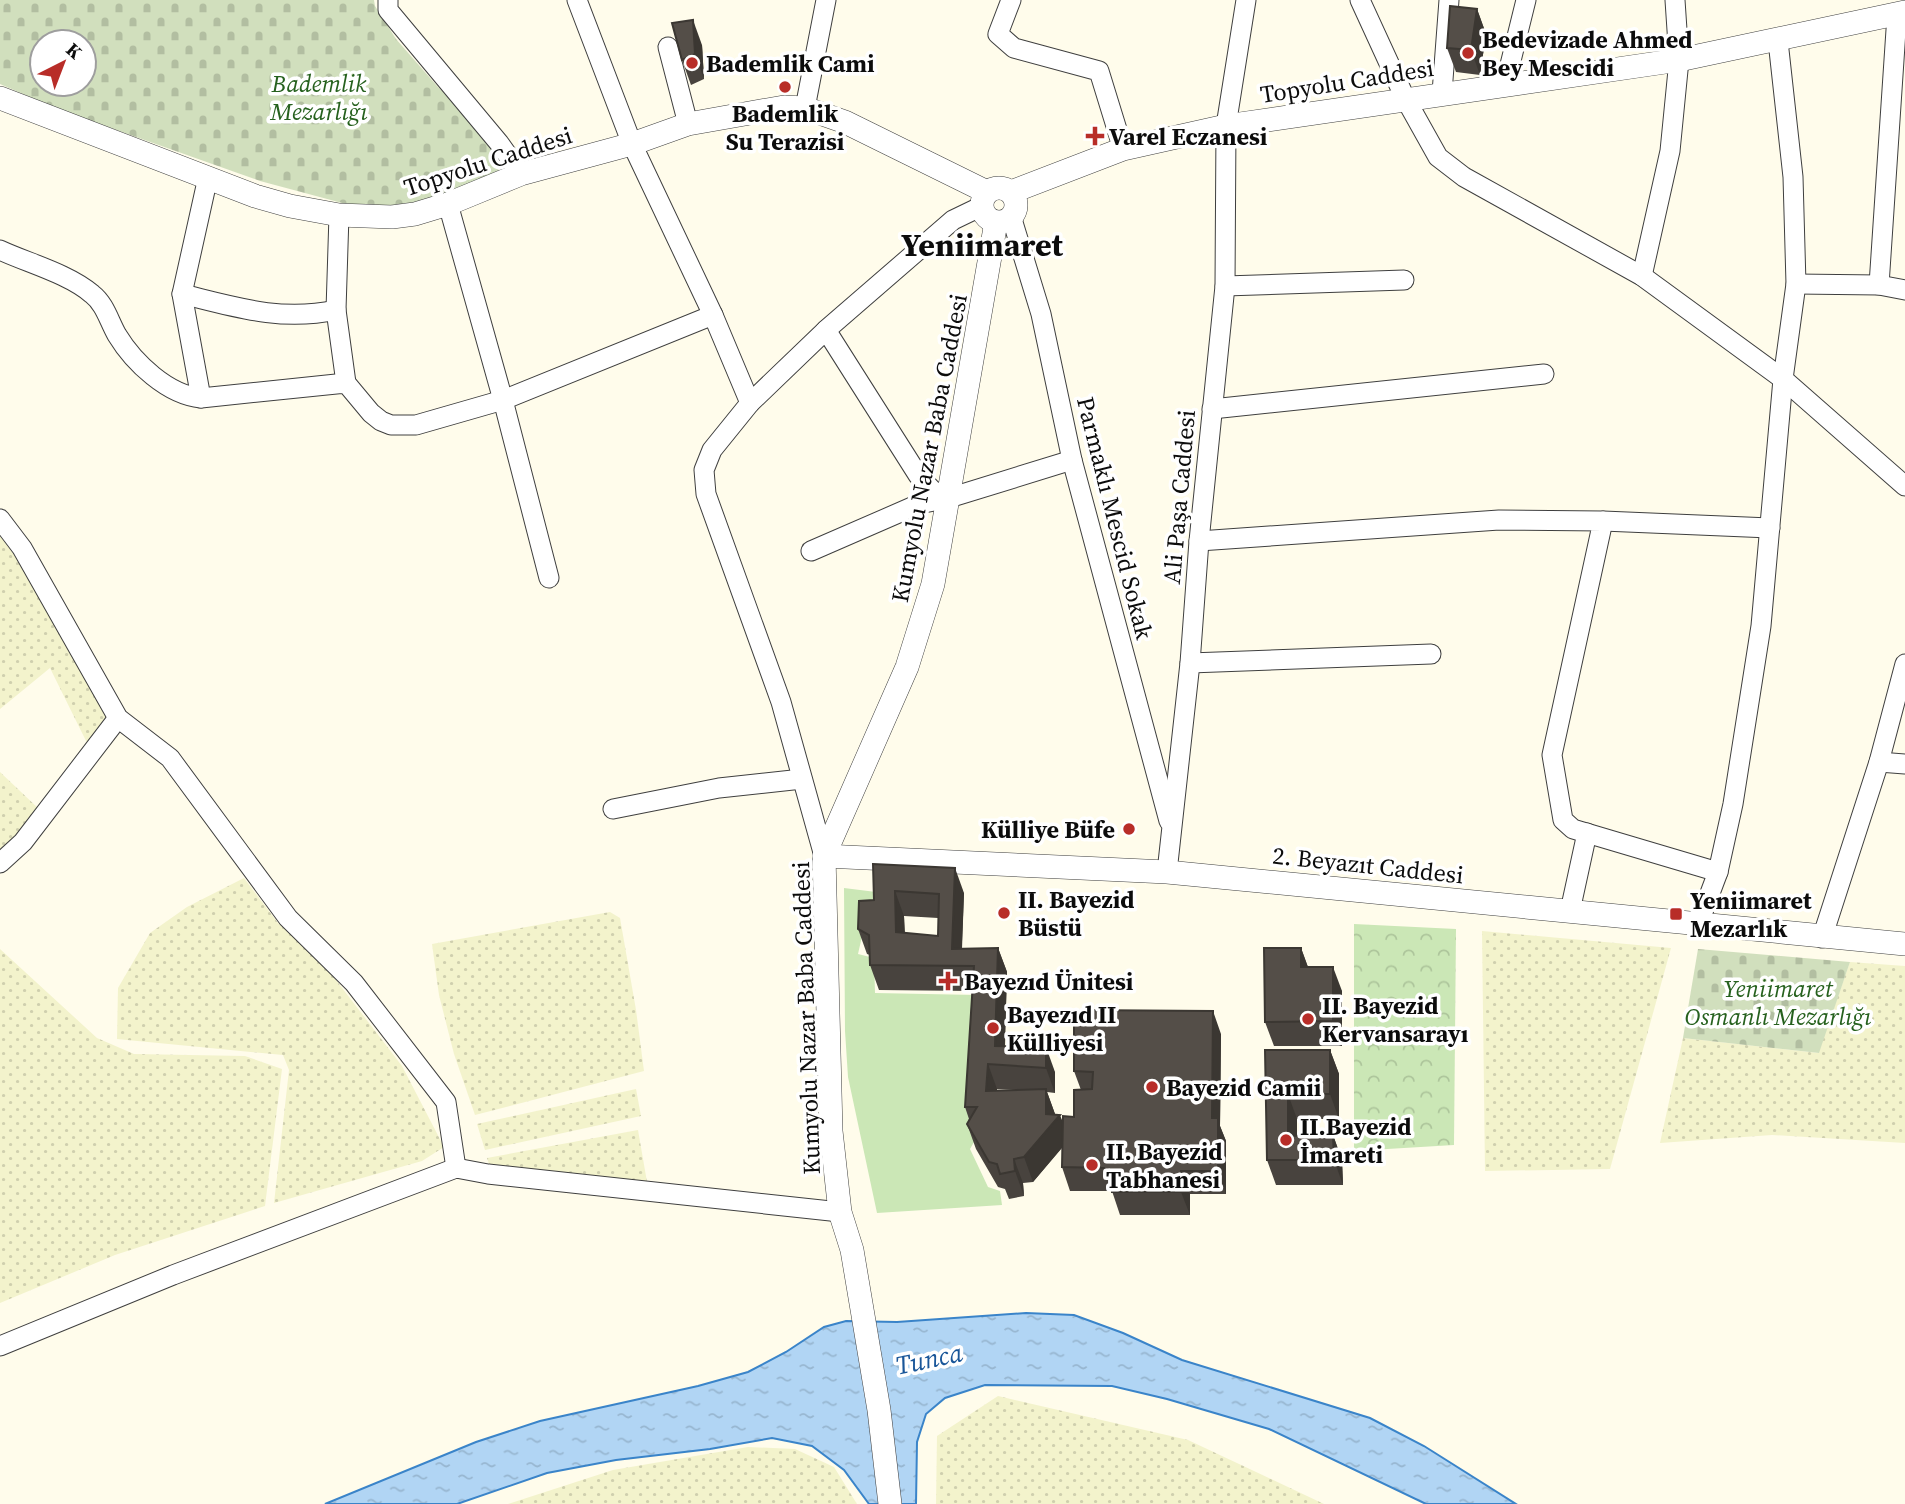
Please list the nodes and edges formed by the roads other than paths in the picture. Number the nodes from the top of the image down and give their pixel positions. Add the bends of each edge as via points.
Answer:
1 (388, 0) edge
2 (577, 0) edge
3 (826, 0) edge
4 (1011, 0) edge
5 (1246, 0) edge
6 (1360, 0) edge
7 (1449, 0) edge
8 (1526, 0) edge
9 (1675, 0) edge
10 (1901, 14) edge
11 (1779, 41) junction
12 (668, 47) dead end
13 (1679, 60) junction
14 (1505, 85) junction
15 (1442, 93) junction
16 (0, 98) edge
17 (1405, 98) junction
18 (805, 108) junction
19 (688, 124) junction
20 (1226, 126) junction
21 (632, 144) junction
22 (1123, 149) junction
23 (522, 174) junction
24 (208, 177) junction
25 (448, 204) junction
26 (994, 209) junction
27 (339, 215) junction
28 (0, 250) edge
29 (1642, 276) junction
30 (1404, 280) dead end
31 (1796, 284) junction
32 (1879, 285) junction
33 (1225, 286) junction
34 (1905, 290) edge
35 (182, 294) junction
36 (336, 310) junction
37 (713, 315) junction
38 (826, 330) junction
39 (1544, 374) dead end
40 (1783, 379) junction
41 (346, 383) junction
42 (201, 398) junction
43 (503, 400) junction
44 (750, 403) junction
45 (1212, 409) junction
46 (1072, 460) junction
47 (1905, 486) edge
48 (949, 499) junction
49 (0, 519) edge
50 (1603, 521) junction
51 (1770, 528) junction
52 (1199, 541) junction
53 (811, 551) dead end
54 (549, 578) dead end
55 (1431, 654) dead end
56 (1190, 663) junction
57 (1905, 664) edge
58 (118, 718) junction
59 (1880, 762) junction
60 (1905, 764) edge
61 (802, 779) junction
62 (613, 809) dead end
63 (1172, 832) junction
64 (1587, 833) junction
65 (824, 856) junction
66 (0, 863) edge
67 (1167, 872) junction
68 (1718, 872) junction
69 (1570, 911) junction
70 (1698, 925) junction
71 (1822, 937) junction
72 (1905, 944) edge
73 (456, 1168) junction
74 (840, 1212) junction
75 (0, 1346) edge
76 (890, 1504) edge

1 - 23 street via 388,10
2 - 21 street
3 - 18 street
4 - 22 street via 998,34 1014,48 1099,71
5 - 20 street, Ali Paşa Caddesi
6 - 17 street
7 - 15 street
8 - 14 street
9 - 13 street
10 - 11 street, Topyolu Caddesi
10 - 32 street
11 - 13 street, Topyolu Caddesi
11 - 31 street via 1793,177
12 - 19 street
13 - 14 street, Topyolu Caddesi
13 - 29 street via 1670,151
14 - 15 street, Topyolu Caddesi
15 - 17 street, Topyolu Caddesi
16 - 24 street, Topyolu Caddesi
17 - 20 street, Topyolu Caddesi
17 - 29 street via 1438,157 1464,177
18 - 19 street, Topyolu Caddesi via 784,107
18 - 26 street, Topyolu Caddesi via 845,122
19 - 21 street, Topyolu Caddesi
20 - 22 street, Topyolu Caddesi
20 - 33 street, Ali Paşa Caddesi
21 - 23 street, Topyolu Caddesi
21 - 37 street
22 - 26 street, Topyolu Caddesi via 1010,192 1001,188
23 - 25 street, Topyolu Caddesi
24 - 27 street, Topyolu Caddesi via 255,196
24 - 35 street
25 - 27 street, Topyolu Caddesi via 392,217
25 - 43 street
26 - 38 street via 953,220
26 - 46 street, Parmaklı Mescid Sokak via 1041,314
26 - 48 street, Kumyolu Nazar Baba Caddesi
27 - 36 street
28 - 42 street via 80,285 103,305 132,355 169,386
29 - 40 street
30 - 33 street
31 - 32 street
31 - 40 street
32 - 34 street
33 - 45 street, Ali Paşa Caddesi
35 - 36 street via 275,315
35 - 42 street
36 - 41 street
37 - 43 street
37 - 44 street
38 - 44 street
38 - 48 street via 918,475
39 - 45 street
40 - 47 street
40 - 51 street
41 - 42 street
41 - 43 street via 371,413 391,425 416,425
43 - 54 street
44 - 61 street via 712,450 704,482
45 - 52 street, Ali Paşa Caddesi
46 - 48 street
46 - 63 street, Parmaklı Mescid Sokak
48 - 53 street via 919,504
48 - 65 street, Kumyolu Nazar Baba Caddesi via 922,625
49 - 58 street via 22,548
50 - 51 street
50 - 52 street via 1499,520
50 - 64 street via 1552,755 1563,820
51 - 68 street via 1761,626
52 - 56 street, Ali Paşa Caddesi
55 - 56 street
56 - 63 street, Ali Paşa Caddesi
57 - 59 street
58 - 66 street via 23,842
58 - 73 street via 170,758 288,918 354,984 446,1102
59 - 60 street
59 - 71 street
61 - 62 street via 719,788
61 - 65 street
63 - 67 street, Ali Paşa Caddesi
64 - 68 street
64 - 69 street
65 - 67 street, 2. Beyazıt Caddesi
65 - 74 street, Kumyolu Nazar Baba Caddesi via 830,1109
67 - 69 street, 2. Beyazıt Caddesi
68 - 70 street
69 - 70 street, 2. Beyazıt Caddesi
70 - 71 street, 2. Beyazıt Caddesi
71 - 72 street, 2. Beyazıt Caddesi
73 - 74 street
73 - 75 street
74 - 76 street, Kumyolu Nazar Baba Caddesi via 852,1250

